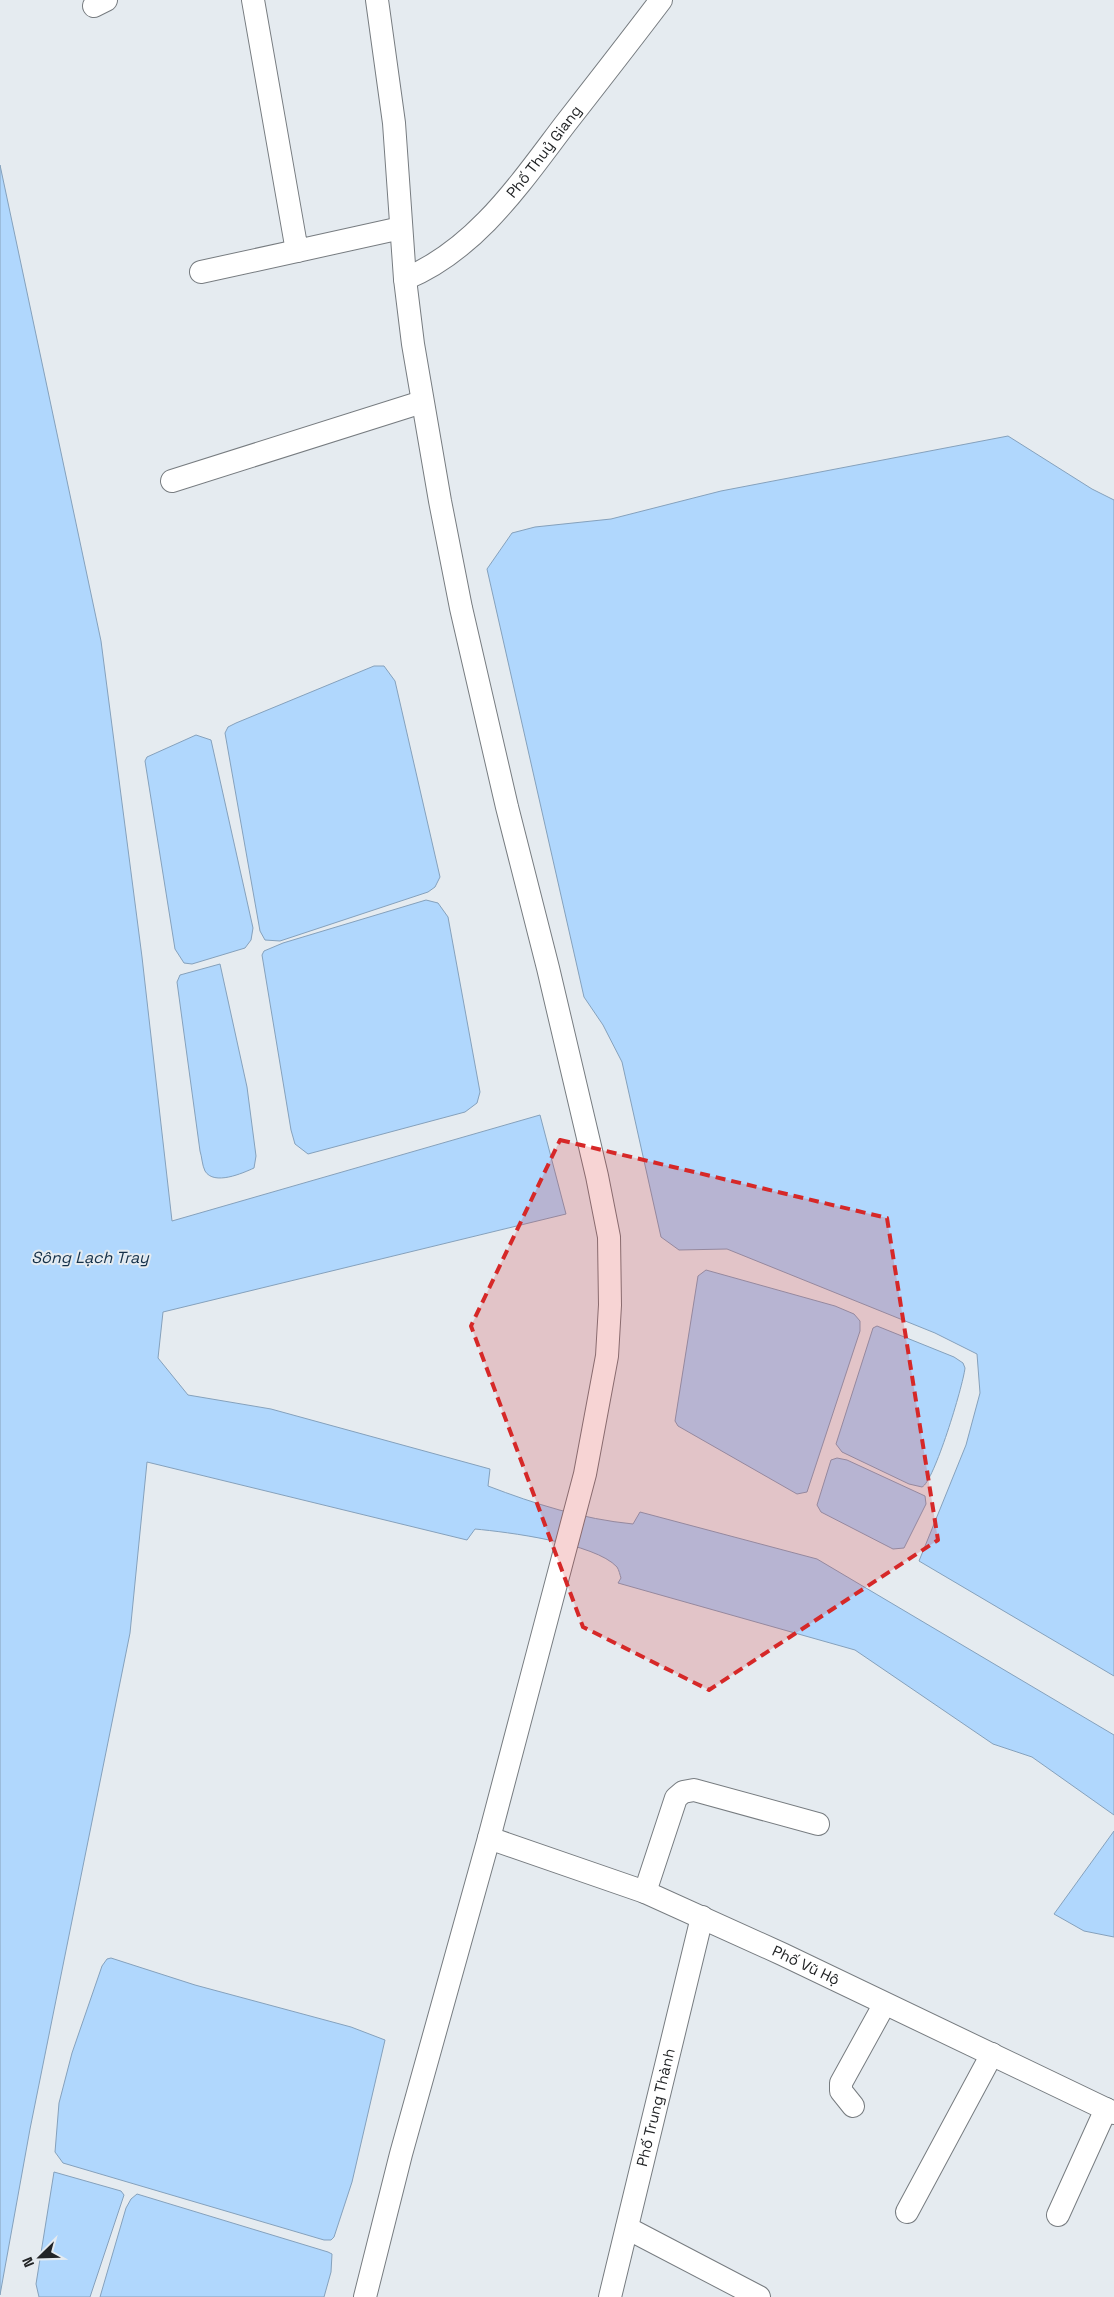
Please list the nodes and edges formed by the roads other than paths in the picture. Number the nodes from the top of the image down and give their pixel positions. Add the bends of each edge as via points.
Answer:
1 (253, 0) edge
2 (377, 0) edge
3 (661, 0) edge
4 (401, 228) junction
5 (297, 251) junction
6 (201, 272) dead end
7 (405, 279) junction
8 (422, 402) junction
9 (172, 481) dead end
10 (818, 1824) dead end
11 (489, 1838) junction
12 (647, 1893) junction
13 (694, 1914) junction
14 (884, 2005) junction
15 (992, 2054) junction
16 (853, 2106) dead end
17 (1110, 2111) edge
18 (907, 2212) dead end
19 (1058, 2214) dead end
20 (627, 2228) junction
21 (365, 2297) edge
22 (610, 2297) edge
23 (759, 2297) edge

1 - 5 street
2 - 4 street via 394,123
3 - 7 street, Phố Thuỷ Giang via 508,198 444,259
4 - 5 street
4 - 7 street
5 - 6 street
7 - 8 street
8 - 9 street
8 - 11 street via 461,608 609,1237 607,1356 585,1474
10 - 12 street via 694,1790 683,1792 676,1798
11 - 12 street, Phố Vũ Hộ
11 - 21 street via 401,2154
12 - 13 street, Phố Vũ Hộ
13 - 14 street, Phố Vũ Hộ
13 - 20 street, Phố Trung Thành
14 - 15 street, Phố Vũ Hộ
14 - 16 street via 841,2083 841,2091
15 - 17 street, Phố Vũ Hộ
15 - 18 street
17 - 19 street
20 - 22 street, Phố Trung Thành
20 - 23 street

